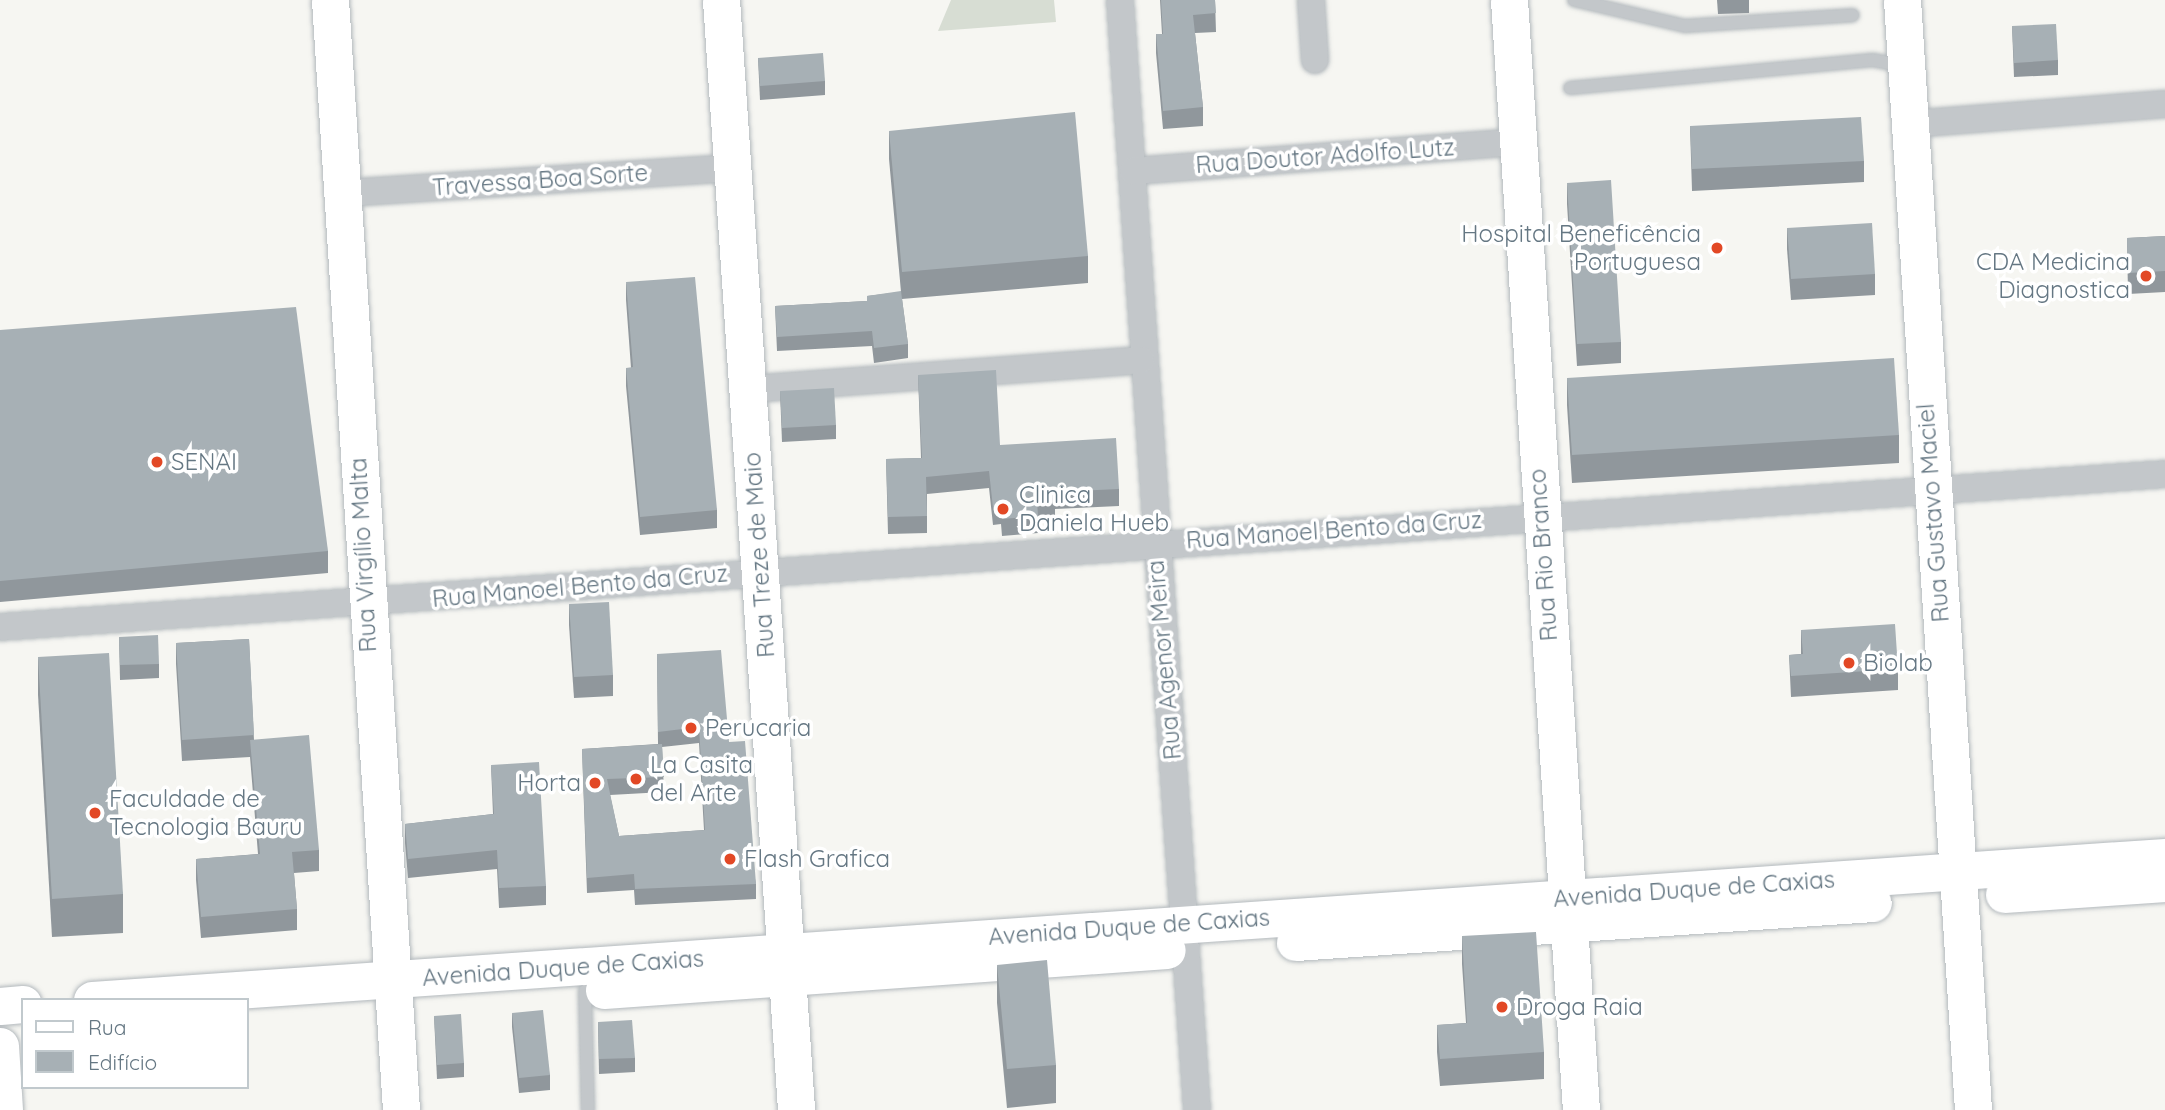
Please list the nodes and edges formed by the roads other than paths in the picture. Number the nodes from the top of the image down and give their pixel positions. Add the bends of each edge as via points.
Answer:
1 (330, 0) edge
2 (721, 0) edge
3 (1120, 0) edge
4 (1311, 0) edge
5 (1508, 0) edge
6 (1574, 0) edge
7 (1902, 0) edge
8 (1853, 15) dead end
9 (1315, 60) dead end
10 (1907, 66) junction
11 (1570, 88) dead end
12 (2165, 104) edge
13 (1911, 124) junction
14 (1517, 142) junction
15 (735, 168) junction
16 (1133, 171) junction
17 (346, 193) junction
18 (1141, 360) junction
19 (749, 388) junction
20 (2165, 474) edge
21 (1930, 488) junction
22 (1540, 515) junction
23 (1155, 543) junction
24 (760, 571) junction
25 (365, 604) junction
26 (0, 627) edge
27 (2165, 856) edge
28 (2165, 883) edge
29 (1959, 884) junction
30 (1568, 911) junction
31 (1186, 936) junction
32 (787, 965) junction
33 (394, 991) junction
34 (584, 991) junction
35 (159, 998) edge
36 (21, 1004) edge
37 (0, 1006) edge
38 (248, 1014) edge
39 (21, 1031) edge
40 (0, 1033) edge
41 (0, 1046) edge
42 (4, 1110) edge
43 (401, 1110) edge
44 (588, 1110) edge
45 (796, 1110) edge
46 (1198, 1110) edge
47 (1581, 1110) edge
48 (1973, 1110) edge

1 - 17 street, Rua Virgílio Malta
2 - 15 street, Rua Treze de Maio
3 - 16 street, Rua Agenor Meira
4 - 9 street
5 - 14 street, Rua Rio Branco
6 - 8 lane via 1685,26
7 - 10 street, Rua Gustavo Maciel
10 - 11 lane via 1873,60
10 - 13 street, Rua Gustavo Maciel
12 - 13 street
13 - 21 street, Rua Gustavo Maciel
14 - 16 street, Rua Doutor Adolfo Lutz
14 - 22 street, Rua Rio Branco
15 - 17 street, Travessa Boa Sorte
15 - 19 street, Rua Treze de Maio
16 - 18 street, Rua Agenor Meira
17 - 25 street, Rua Virgílio Malta
18 - 19 street
18 - 23 street, Rua Agenor Meira
19 - 24 street, Rua Treze de Maio
20 - 21 street, Rua Manoel Bento da Cruz
21 - 22 street, Rua Manoel Bento da Cruz
21 - 29 street, Rua Gustavo Maciel
22 - 23 street, Rua Manoel Bento da Cruz
22 - 30 street, Rua Rio Branco
23 - 24 street, Rua Manoel Bento da Cruz
23 - 31 street, Rua Agenor Meira
24 - 25 street, Rua Manoel Bento da Cruz
24 - 32 street, Rua Treze de Maio
25 - 26 street, Rua Manoel Bento da Cruz
25 - 33 street, Rua Virgílio Malta
27 - 29 street, Avenida Duque de Caxias
28 - 29 street, Avenida Duque de Caxias
29 - 30 street, Avenida Duque de Caxias
29 - 48 street, Rua Gustavo Maciel
30 - 31 street, Avenida Duque de Caxias
30 - 47 street, Rua Rio Branco
31 - 32 street, Avenida Duque de Caxias
31 - 46 street, Rua Agenor Meira
32 - 33 street, Avenida Duque de Caxias
32 - 34 street, Avenida Duque de Caxias
32 - 45 street, Rua Treze de Maio
33 - 34 street, Avenida Duque de Caxias
33 - 35 street, Avenida Duque de Caxias
33 - 38 street, Avenida Duque de Caxias
33 - 43 street, Rua Virgílio Malta
34 - 44 lane
36 - 37 street
39 - 40 street
41 - 42 street

